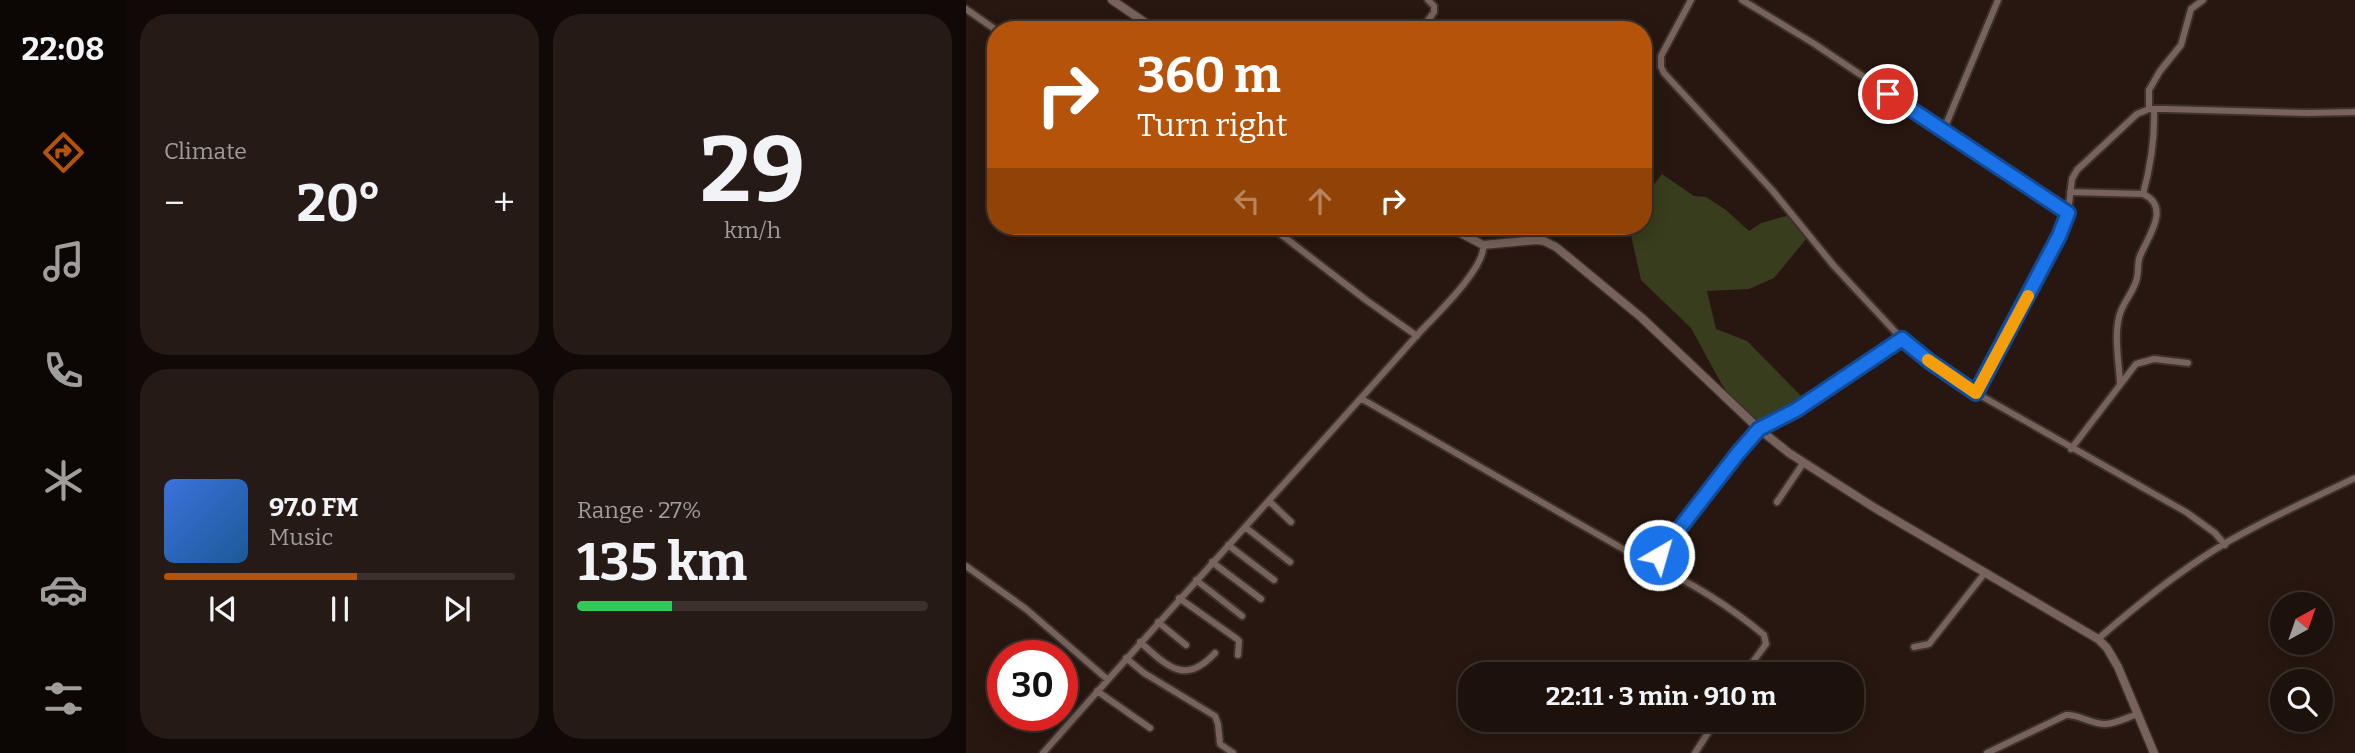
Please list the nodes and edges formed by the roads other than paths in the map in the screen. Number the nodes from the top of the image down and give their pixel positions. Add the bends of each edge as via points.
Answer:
1 (1112, 0) edge
2 (1428, 0) edge
3 (1691, 0) edge
4 (1742, 0) edge
5 (1998, 0) edge
6 (2203, 0) edge
7 (966, 9) edge
8 (1143, 21) edge
9 (1428, 21) edge
10 (987, 24) edge
11 (2151, 109) junction
12 (2355, 112) edge
13 (1944, 129) junction
14 (2070, 192) junction
15 (2144, 194) junction
16 (2068, 213) junction
17 (1282, 235) edge
18 (1464, 235) edge
19 (1483, 245) junction
20 (1417, 336) junction
21 (1902, 339) junction
22 (2188, 363) dead end
23 (2120, 383) junction
24 (1976, 393) junction
25 (1362, 399) junction
26 (1759, 429) junction
27 (2071, 449) junction
28 (1804, 463) junction
29 (2355, 478) edge
30 (1269, 501) junction
31 (1777, 502) dead end
32 (1291, 522) dead end
33 (1245, 527) junction
34 (1228, 545) junction
35 (2225, 545) junction
36 (1212, 562) junction
37 (1290, 562) dead end
38 (1651, 565) junction
39 (966, 566) edge
40 (1984, 574) junction
41 (1196, 580) junction
42 (1274, 580) dead end
43 (1179, 598) junction
44 (1261, 599) dead end
45 (1242, 616) dead end
46 (1158, 622) junction
47 (2098, 639) junction
48 (1140, 642) junction
49 (1186, 645) dead end
50 (1914, 647) dead end
51 (1215, 653) dead end
52 (1238, 655) dead end
53 (1126, 658) junction
54 (1753, 662) edge
55 (1107, 679) junction
56 (1097, 691) junction
57 (2138, 714) junction
58 (1150, 728) dead end
59 (1709, 732) edge
60 (1042, 753) edge
61 (1233, 753) edge
62 (1695, 753) edge
63 (1987, 753) edge
64 (2154, 753) edge

1 - 8 street
2 - 9 street via 1434,12
3 - 21 street via 1661,56 1664,73
4 - 13 street
5 - 13 street
6 - 11 street via 2192,9 2181,45 2149,90
7 - 10 street
11 - 12 street
11 - 14 street via 2137,114 2077,170
11 - 15 street via 2153,150
13 - 16 street
14 - 15 street
14 - 16 street
15 - 23 street via 2156,207 2157,217 2119,317
16 - 24 street
17 - 20 street
18 - 19 street
19 - 20 street via 1483,257 1474,271
19 - 26 street via 1536,240 1556,247 1642,318
20 - 25 street
21 - 24 street
21 - 26 street via 1796,410
22 - 23 street via 2149,359 2136,364
23 - 27 street
24 - 27 street
25 - 30 street
25 - 38 street
26 - 28 street
26 - 38 street
27 - 35 street via 2186,512
28 - 31 street
28 - 40 street
29 - 35 street
30 - 32 street
30 - 33 street
33 - 34 street
33 - 37 street
34 - 36 street
34 - 42 street
35 - 47 street
36 - 41 street
36 - 44 street
38 - 54 street via 1695,587 1764,635 1766,644
39 - 55 street via 1026,609
40 - 47 street
40 - 50 street via 1928,645
41 - 43 street
41 - 45 street
43 - 46 street
43 - 52 street via 1237,639
46 - 48 street
46 - 49 street
47 - 57 street via 2112,656
48 - 51 street via 1177,670 1199,668
48 - 53 street
53 - 55 street
53 - 61 street via 1215,716 1220,744
55 - 56 street
56 - 58 street
56 - 60 street
57 - 63 street via 2106,724 2066,715
57 - 64 street
59 - 62 street

